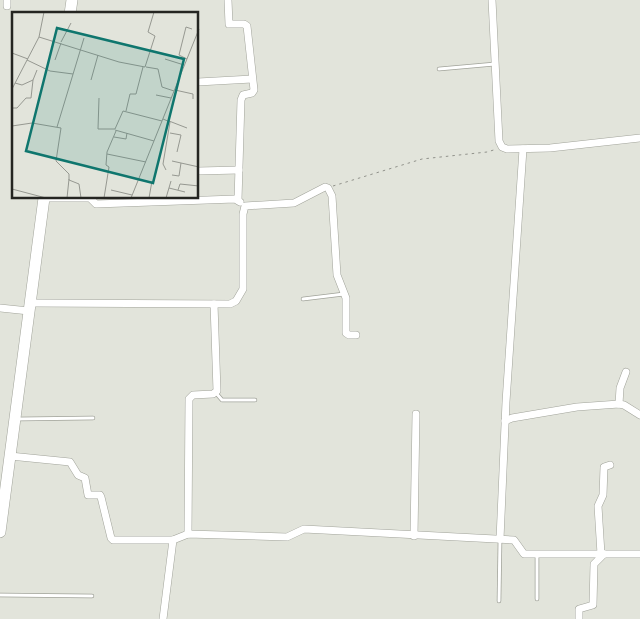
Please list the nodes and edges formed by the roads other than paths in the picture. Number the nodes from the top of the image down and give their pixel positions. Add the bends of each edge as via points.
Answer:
1 (228, 0) edge
2 (492, 0) edge
3 (495, 64) junction
4 (439, 69) dead end
5 (252, 79) junction
6 (199, 82) edge
7 (640, 138) edge
8 (523, 149) junction
9 (239, 170) junction
10 (199, 171) edge
11 (44, 199) edge
12 (91, 199) edge
13 (182, 199) edge
14 (238, 200) junction
15 (244, 209) junction
16 (344, 294) junction
17 (303, 299) dead end
18 (214, 304) junction
19 (30, 307) junction
20 (0, 308) edge
21 (356, 335) dead end
22 (626, 372) dead end
23 (216, 393) junction
24 (255, 400) dead end
25 (619, 404) junction
26 (416, 414) dead end
27 (640, 415) edge
28 (93, 418) dead end
29 (15, 419) junction
30 (506, 421) junction
31 (6, 461) edge
32 (610, 465) dead end
33 (0, 532) edge
34 (188, 534) junction
35 (414, 536) junction
36 (500, 539) junction
37 (173, 540) junction
38 (537, 554) junction
39 (603, 554) junction
40 (640, 554) edge
41 (0, 595) edge
42 (92, 596) dead end
43 (538, 599) dead end
44 (499, 601) dead end
45 (163, 619) edge
46 (579, 619) edge

1 - 5 street via 229,24 247,26
2 - 3 street
3 - 4 lane
3 - 8 street via 500,144 507,149
5 - 6 street
5 - 9 street via 253,92 243,95 241,100
7 - 8 street
8 - 30 street
9 - 10 street
9 - 14 street
11 - 19 main road
12 - 13 street via 96,204
13 - 14 street
14 - 15 street
15 - 16 street via 247,205 294,203 320,188 328,188 332,196 337,276
15 - 18 street via 242,289 230,304
16 - 17 lane
16 - 21 street via 346,333
18 - 19 street
18 - 23 street
19 - 20 street
19 - 29 main road
22 - 25 street
23 - 24 lane via 222,400
23 - 34 street via 193,395 189,399
25 - 27 street
25 - 30 street via 577,407
26 - 35 street
28 - 29 lane
29 - 31 main road
30 - 36 street
31 - 33 main road
31 - 37 street via 70,462 78,475 85,478 88,494 102,497 113,540
32 - 39 street via 604,466 603,495 598,506
34 - 35 street via 288,537 304,529
34 - 37 street
35 - 36 street
36 - 38 street via 516,541 524,554
36 - 44 lane
37 - 45 street
38 - 39 street
38 - 43 lane
39 - 40 street
39 - 46 street via 594,564 593,605 580,609
41 - 42 lane

